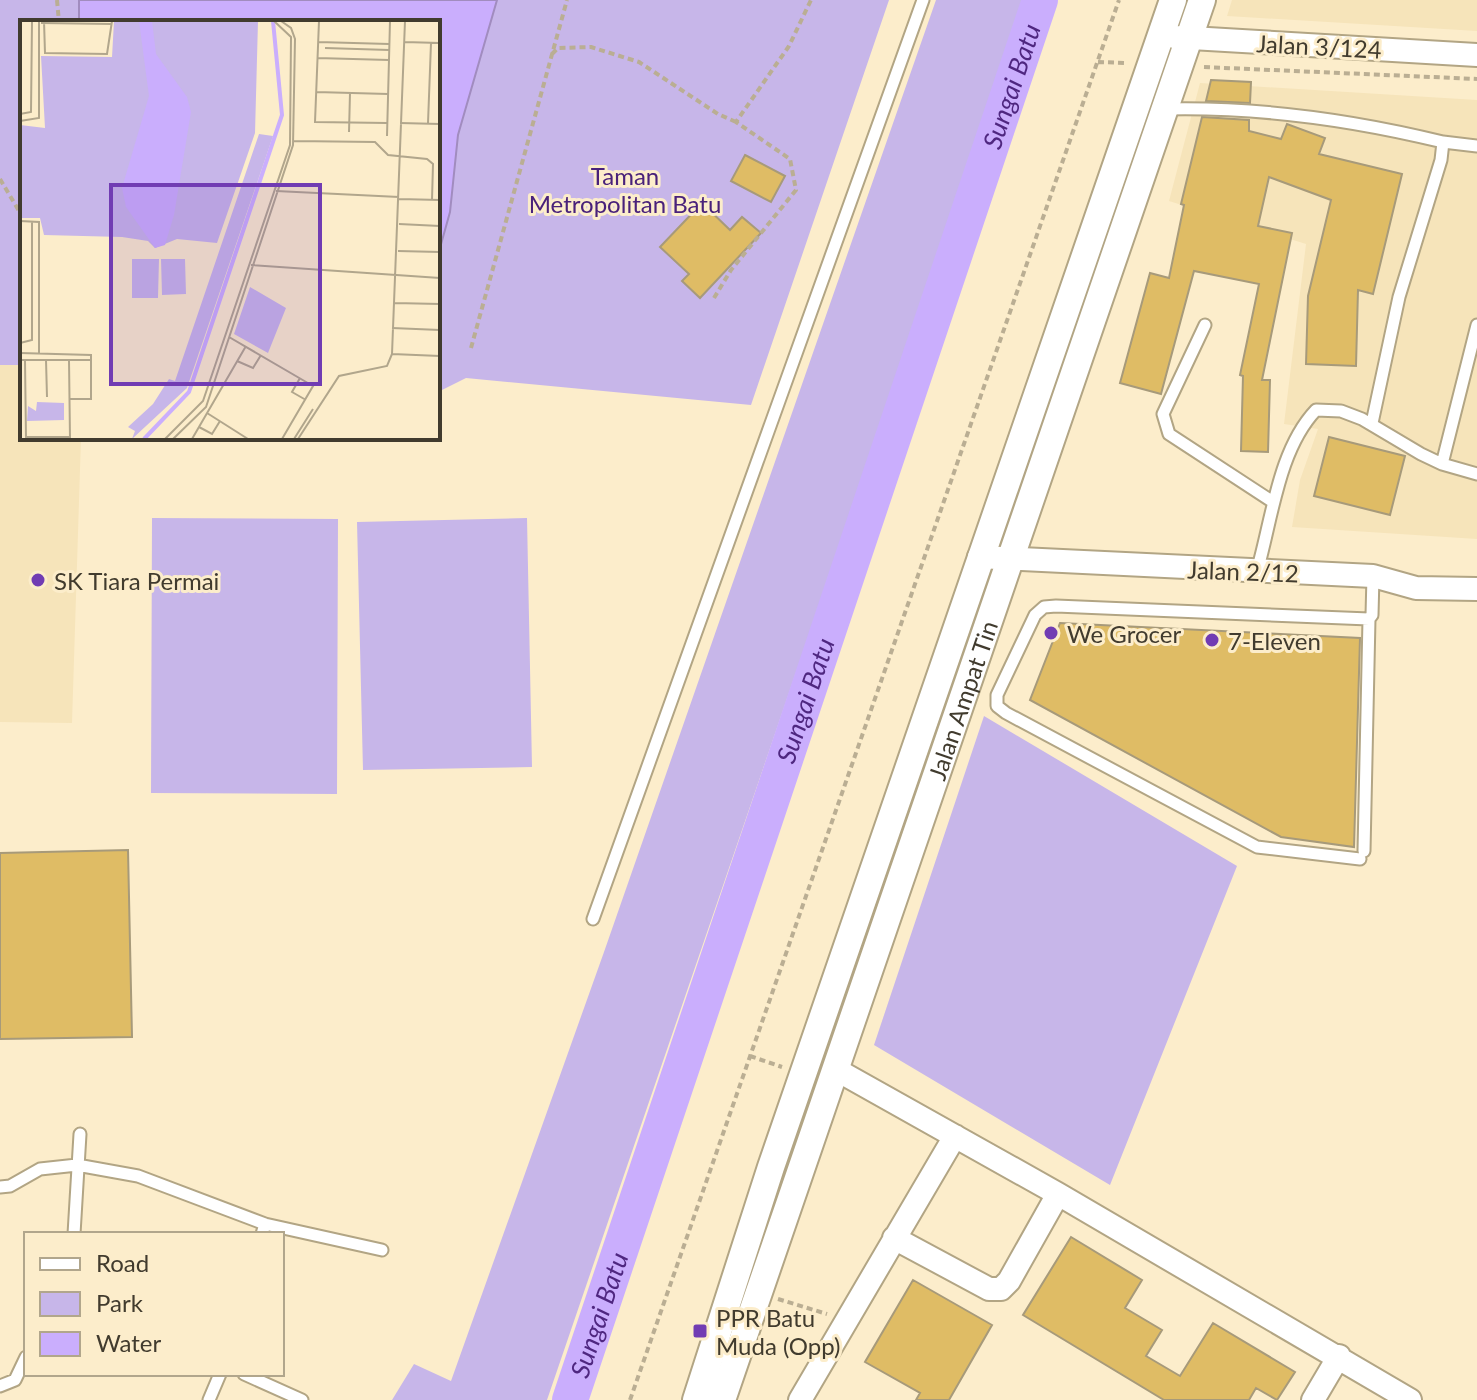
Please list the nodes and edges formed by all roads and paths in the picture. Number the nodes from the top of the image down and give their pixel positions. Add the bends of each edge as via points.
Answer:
1 (57, 0) edge
2 (567, 0) edge
3 (811, 0) edge
4 (923, 0) edge
5 (1119, 0) edge
6 (1173, 0) edge
7 (1202, 0) edge
8 (59, 20) edge
9 (1161, 36) junction
10 (1190, 38) junction
11 (551, 55) junction
12 (1477, 55) edge
13 (1196, 66) dead end
14 (1477, 79) edge
15 (1165, 109) junction
16 (736, 122) junction
17 (1443, 142) junction
18 (1477, 146) edge
19 (0, 179) edge
20 (20, 213) edge
21 (714, 298) dead end
22 (1205, 325) dead end
23 (1477, 325) edge
24 (471, 348) dead end
25 (1372, 423) junction
26 (1442, 464) junction
27 (1477, 474) edge
28 (1273, 502) junction
29 (979, 557) junction
30 (1008, 560) junction
31 (1257, 571) junction
32 (1373, 576) junction
33 (1477, 589) edge
34 (1369, 619) junction
35 (593, 919) dead end
36 (750, 1056) junction
37 (783, 1067) dead end
38 (835, 1069) junction
39 (80, 1134) dead end
40 (955, 1136) junction
41 (77, 1165) junction
42 (771, 1167) junction
43 (0, 1187) edge
44 (1058, 1194) junction
45 (264, 1229) edge
46 (74, 1232) edge
47 (284, 1233) edge
48 (894, 1238) junction
49 (382, 1250) dead end
50 (775, 1299) dead end
51 (846, 1320) junction
52 (1339, 1356) junction
53 (24, 1361) edge
54 (219, 1376) edge
55 (248, 1376) edge
56 (0, 1386) edge
57 (209, 1400) edge
58 (302, 1400) edge
59 (630, 1400) edge
60 (696, 1400) edge
61 (722, 1400) edge
62 (800, 1400) edge
63 (1313, 1400) edge
64 (1410, 1400) edge

1 - 8 path
2 - 11 path
3 - 16 path via 789,46
4 - 35 lane
5 - 36 path
6 - 9 street, Jalan Ampat Tin
7 - 10 street, Jalan Ampat Tin
9 - 10 street, Jalan 3/124
9 - 29 street, Jalan Ampat Tin
10 - 12 street, Jalan 3/124
10 - 15 street, Jalan Ampat Tin
11 - 16 path via 558,48 591,47 639,62
11 - 24 path
13 - 14 path
15 - 17 lane via 1314,117
15 - 30 street, Jalan Ampat Tin
16 - 21 path via 790,159 796,190
17 - 18 lane
17 - 25 lane via 1399,297
19 - 20 path
22 - 28 lane via 1163,414 1165,427
23 - 26 lane
25 - 26 lane
25 - 28 lane via 1341,411 1316,410 1301,426
26 - 27 lane
28 - 31 lane
29 - 30 street, Jalan 2/12
29 - 42 street, Jalan Ampat Tin
30 - 31 street, Jalan 2/12
30 - 38 street, Jalan Ampat Tin
31 - 32 street, Jalan 2/12
32 - 33 street, Jalan 2/12 via 1416,588
32 - 34 lane
34 - 34 lane via 1361,854 1257,847 997,706 997,695 1035,615 1044,607
36 - 37 path
36 - 59 path
38 - 40 street
38 - 42 street via 821,1072 812,1082
38 - 61 street, Jalan Ampat Tin
39 - 41 lane
40 - 44 street
40 - 48 street
41 - 43 lane via 40,1169
41 - 45 lane via 138,1176
41 - 46 lane
42 - 60 street, Jalan Ampat Tin
44 - 48 street via 1001,1289 989,1289
44 - 52 street
47 - 49 lane
48 - 51 street
50 - 51 path
51 - 62 street
52 - 63 street
52 - 64 street
53 - 56 lane via 15,1380
54 - 57 lane
55 - 58 lane

